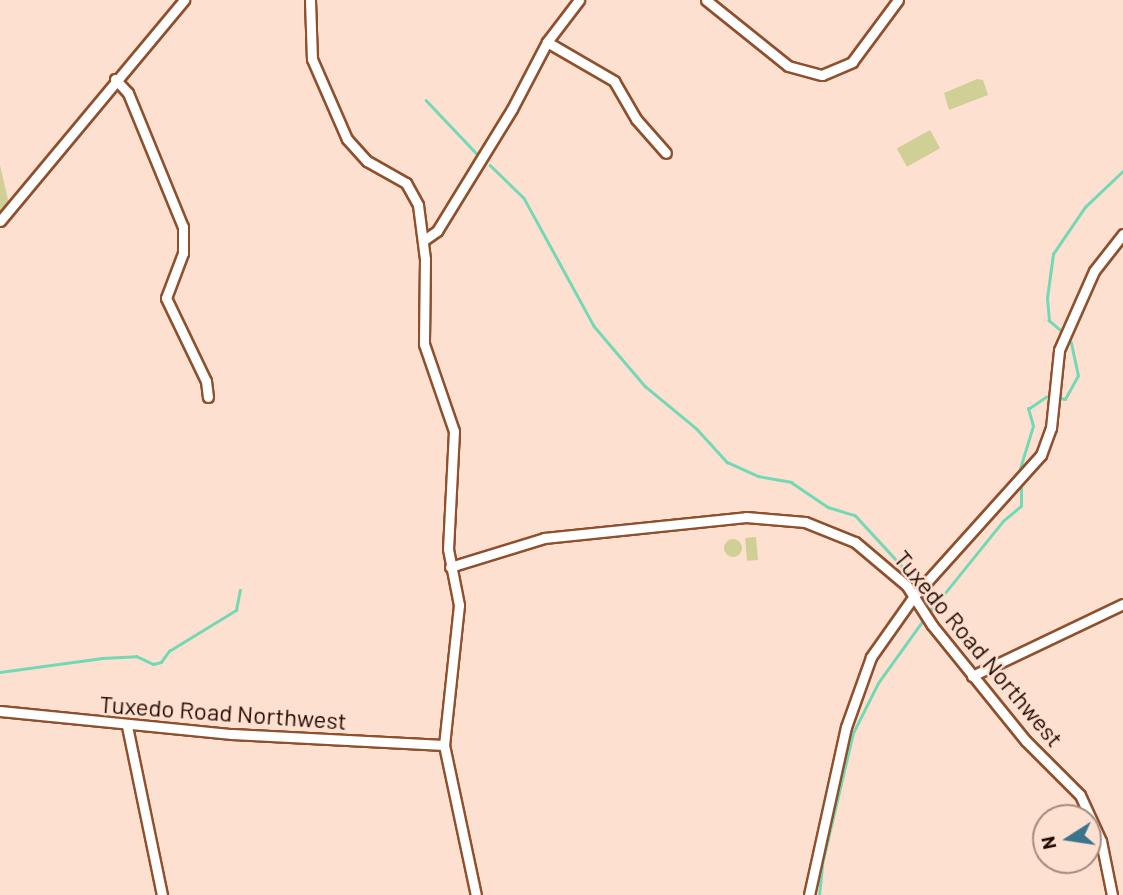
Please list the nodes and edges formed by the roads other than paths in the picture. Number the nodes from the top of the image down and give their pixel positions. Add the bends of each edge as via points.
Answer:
1 (184, 0) edge
2 (310, 0) edge
3 (579, 0) edge
4 (706, 0) edge
5 (898, 0) edge
6 (547, 42) junction
7 (116, 79) junction
8 (666, 153) dead end
9 (0, 221) edge
10 (1123, 234) edge
11 (424, 240) junction
12 (208, 397) dead end
13 (450, 567) junction
14 (914, 596) junction
15 (1123, 604) edge
16 (972, 676) junction
17 (0, 711) edge
18 (127, 726) junction
19 (444, 745) junction
20 (162, 895) edge
21 (476, 895) edge
22 (808, 895) edge
23 (1112, 895) edge

1 - 7 street
2 - 11 street via 309,46 336,117 358,154 400,178 412,191
3 - 6 street
4 - 5 street via 788,65 822,75 852,62
6 - 8 street via 614,81 636,119
6 - 11 street via 437,231
7 - 9 street
7 - 12 street via 128,93 183,227 183,253 166,298 206,382
10 - 14 street via 1094,271 1059,350 1051,428 1040,457
11 - 13 street via 424,344 454,431
13 - 14 street, Tuxedo Road Northwest via 544,538 768,516 805,522 855,542 886,564
13 - 19 street via 459,606
14 - 16 street, Tuxedo Road Northwest
14 - 22 street via 880,640 861,680 833,777
15 - 16 street
16 - 23 street, Tuxedo Road Northwest via 1026,741 1080,795 1101,841
17 - 18 street, Tuxedo Road Northwest
18 - 19 street, Tuxedo Road Northwest
18 - 20 street
19 - 21 street

